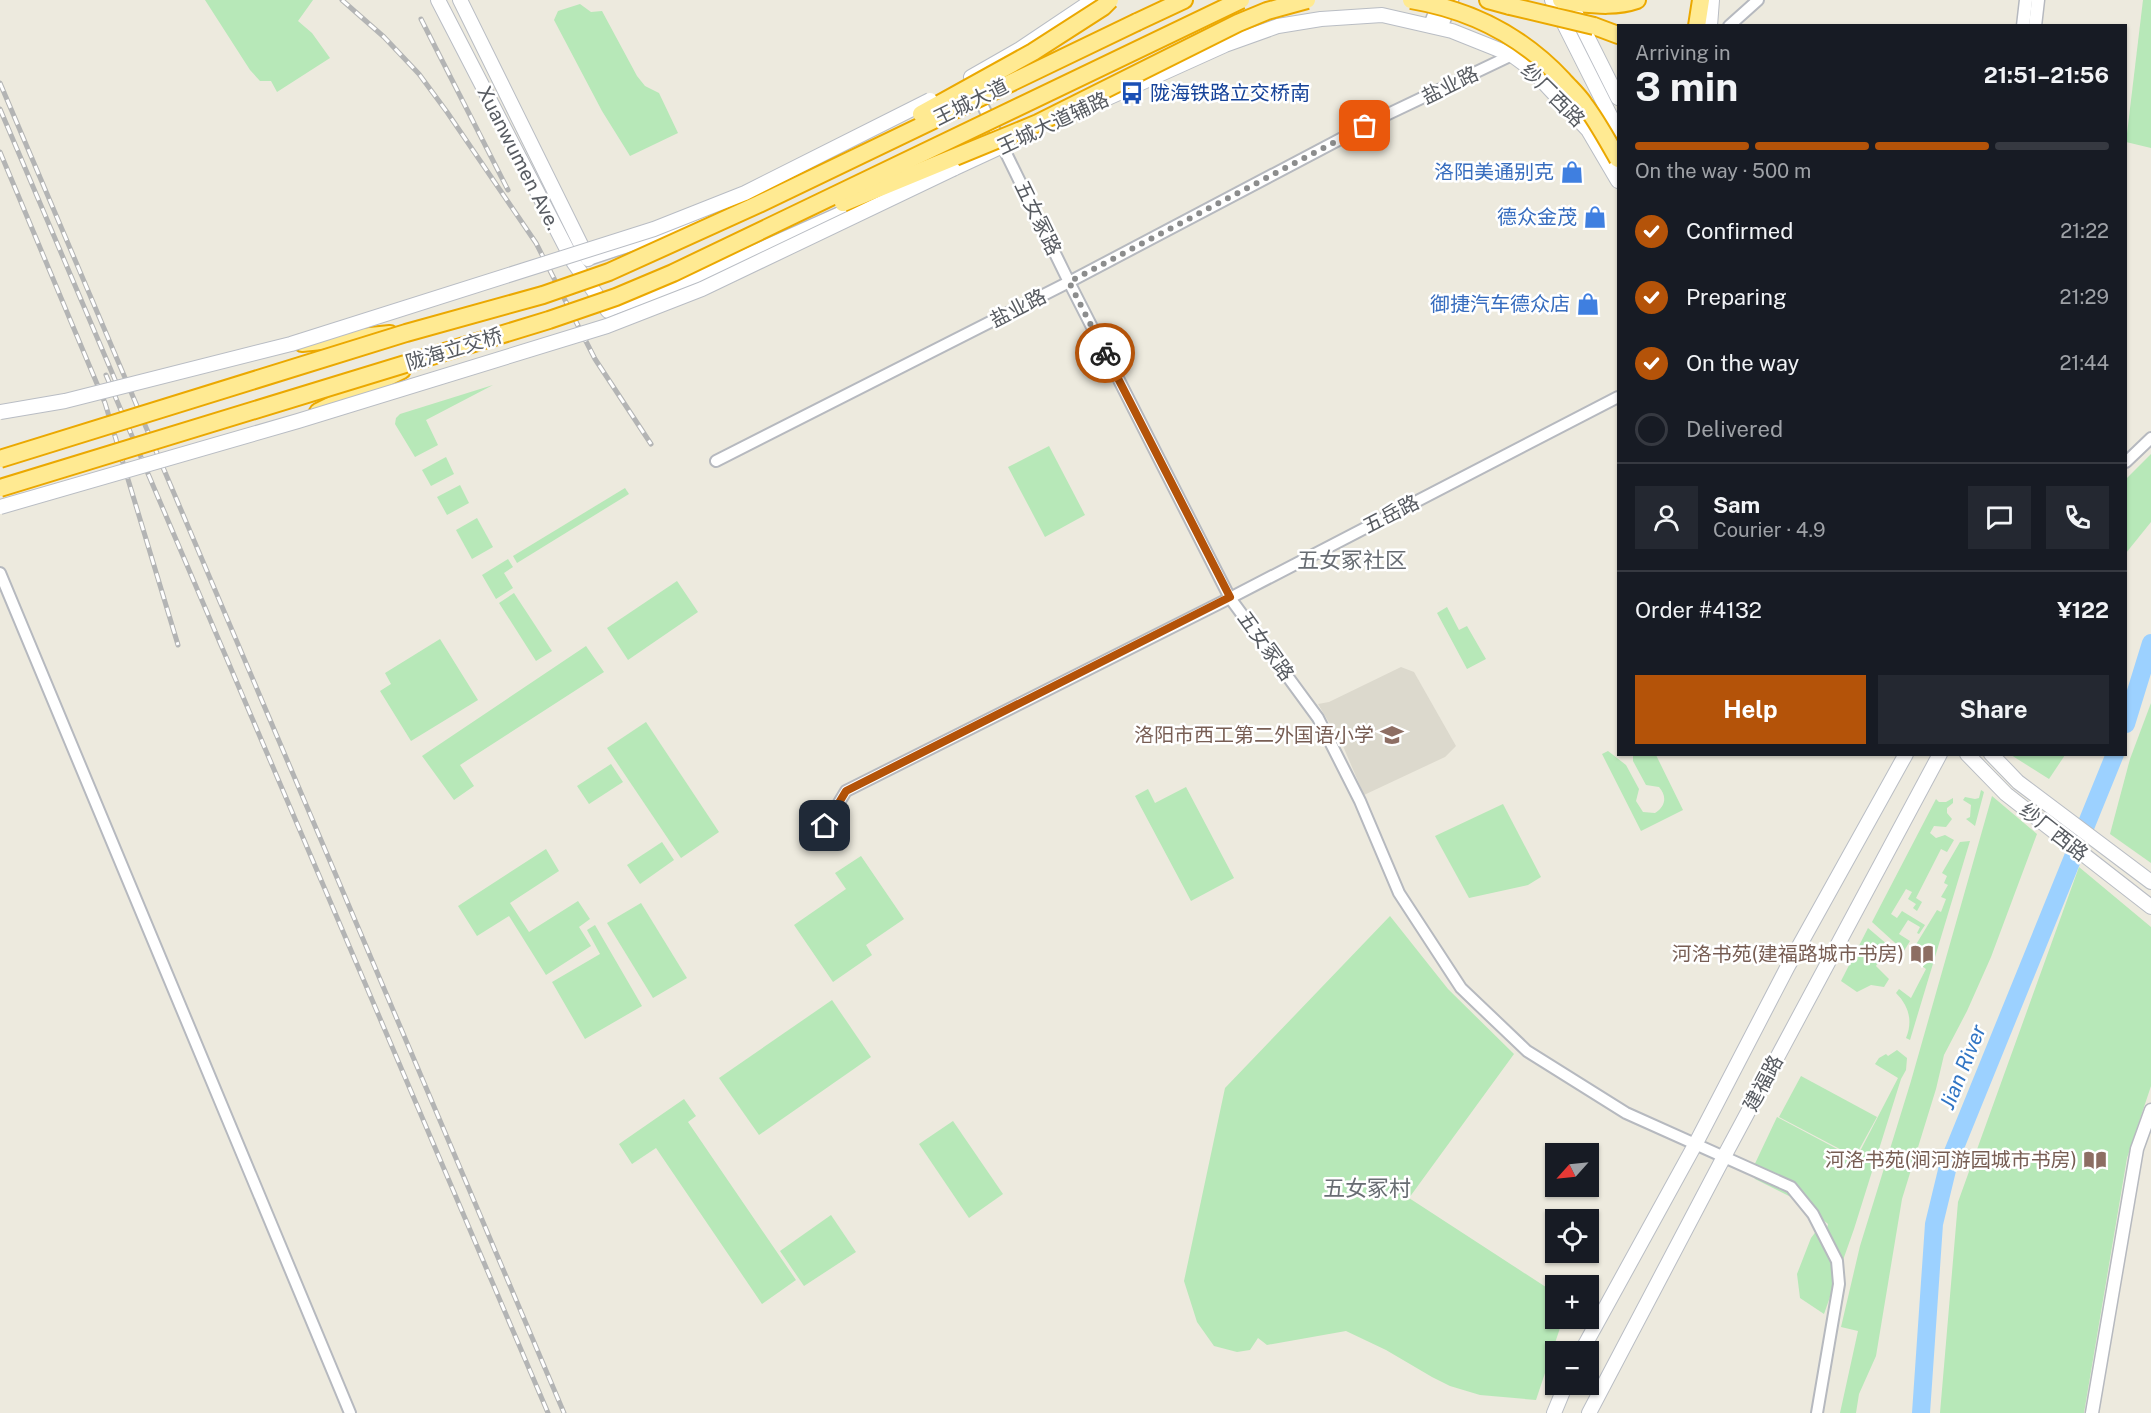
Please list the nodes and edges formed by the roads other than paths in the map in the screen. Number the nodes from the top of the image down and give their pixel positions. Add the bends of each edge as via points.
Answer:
1 (438, 0) edge
2 (460, 0) edge
3 (1184, 0) edge
4 (1241, 0) edge
5 (1307, 0) edge
6 (1411, 0) edge
7 (1440, 0) edge
8 (1452, 0) edge
9 (1488, 0) edge
10 (1552, 0) edge
11 (1561, 0) edge
12 (1569, 0) edge
13 (1637, 0) edge
14 (1701, 0) edge
15 (1712, 0) edge
16 (1758, 0) edge
17 (2026, 0) edge
18 (2038, 0) edge
19 (1104, 2) edge
20 (1697, 24) edge
21 (1710, 24) edge
22 (1731, 24) edge
23 (2023, 24) edge
24 (2035, 24) edge
25 (1435, 26) junction
26 (1617, 35) edge
27 (1512, 55) junction
28 (969, 78) junction
29 (1617, 96) edge
30 (1617, 129) edge
31 (1003, 146) junction
32 (1617, 157) edge
33 (892, 168) joint
34 (1617, 179) edge
35 (759, 204) joint
36 (687, 238) junction
37 (588, 259) joint
38 (674, 273) junction
39 (1069, 282) junction
40 (608, 311) joint
41 (406, 333) junction
42 (291, 344) junction
43 (428, 357) junction
44 (1617, 398) edge
45 (0, 412) edge
46 (298, 421) junction
47 (76, 436) junction
48 (2151, 438) edge
49 (0, 453) edge
50 (0, 459) edge
51 (716, 461) dead end
52 (2127, 461) edge
53 (0, 488) edge
54 (0, 507) edge
55 (0, 573) edge
56 (1230, 597) junction
57 (1905, 756) edge
58 (1939, 756) edge
59 (1969, 756) edge
60 (1993, 756) edge
61 (825, 826) dead end
62 (2151, 882) edge
63 (2149, 905) edge
64 (2151, 1110) edge
65 (1696, 1143) junction
66 (1724, 1156) junction
67 (1587, 1341) edge
68 (1561, 1395) edge
69 (350, 1413) edge
70 (1554, 1413) edge
71 (1589, 1413) edge
72 (1817, 1413) edge
73 (2092, 1413) edge

1 - 40 main road, Xuanwumen Ave. via 574,263
2 - 37 main road
3 - 35 highway, 王城大道, bridge
4 - 33 highway, 王城大道, bridge
5 - 38 highway, bridge via 1239,23 1038,123
6 - 32 highway, bridge via 1465,13 1510,35 1548,64 1584,103
7 - 25 street
8 - 25 street
9 - 26 highway, bridge
10 - 30 main road
11 - 13 highway, bridge via 1600,6
12 - 29 main road, bridge
14 - 20 highway
15 - 21 main road
16 - 22 street
17 - 23 street
18 - 24 street
19 - 28 main road
19 - 36 highway, bridge via 1033,52
25 - 27 main road, 纱厂西路
25 - 31 main road, 王城大道辅路 via 1382,15 1278,26 1225,45
27 - 34 main road, 纱厂西路 via 1531,69 1588,130
27 - 39 street, 盐业路 via 1384,116
28 - 31 street, 五女冢路
28 - 37 street via 933,106 712,214
28 - 42 main road, bridge via 745,193 654,229
31 - 39 street, 五女冢路
31 - 40 street via 953,163 697,277
31 - 46 main road, 王城大道辅路, bridge via 673,302
33 - 38 highway, 陇海立交桥, bridge
35 - 36 highway, 陇海立交桥, bridge
36 - 41 highway, 陇海立交桥, bridge via 543,295
38 - 43 highway, 陇海立交桥, bridge via 549,320
39 - 51 street, 盐业路
39 - 56 street, 五女冢路
41 - 42 highway, bridge
41 - 47 highway, 陇海立交桥, bridge
42 - 45 main road, bridge via 65,400
43 - 46 highway, bridge
43 - 53 highway, 陇海立交桥, bridge
44 - 56 street, 五岳路
46 - 54 main road, 王城大道辅路, bridge
47 - 49 highway, bridge
47 - 50 highway, 陇海立交桥, bridge
48 - 52 street
55 - 69 street
56 - 61 street, 五岳路 via 846,791
56 - 65 street, 五女冢路 via 1318,718 1360,801 1399,893 1461,988 1527,1051 1626,1113
57 - 65 main road, 建福路 via 1788,966
58 - 66 main road, 建福路
59 - 63 main road, 纱厂西路 via 2006,794
60 - 62 main road, 纱厂西路 via 2018,782
64 - 73 street via 2137,1149
65 - 66 street, 五女冢路
65 - 67 main road, 建福路
66 - 71 main road, 建福路
66 - 72 street, 五女冢路 via 1791,1187 1813,1214 1837,1261 1839,1284
68 - 70 main road

